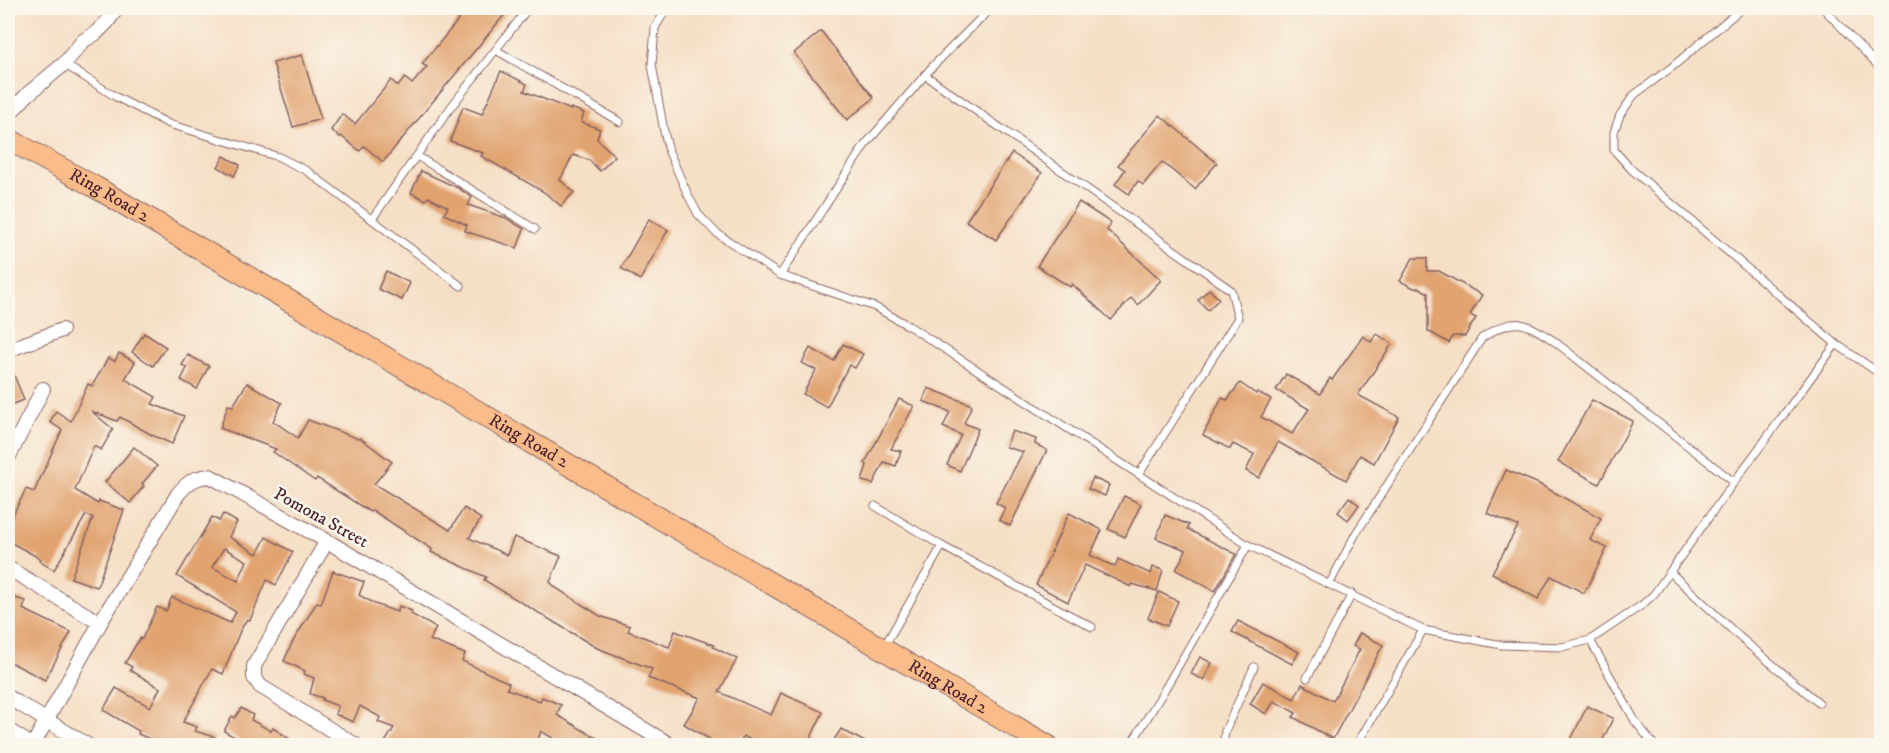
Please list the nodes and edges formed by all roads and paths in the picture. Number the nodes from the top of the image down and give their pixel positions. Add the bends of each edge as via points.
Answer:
1 (117, 8) edge
2 (667, 8) edge
3 (991, 8) edge
4 (1742, 8) edge
5 (1823, 8) edge
6 (526, 11) dead end
7 (496, 50) junction
8 (64, 64) junction
9 (1881, 70) edge
10 (925, 75) junction
11 (8, 115) edge
12 (620, 122) dead end
13 (8, 139) edge
14 (417, 156) junction
15 (372, 219) junction
16 (535, 229) dead end
17 (780, 275) junction
18 (461, 286) dead end
19 (62, 330) dead end
20 (1836, 344) junction
21 (8, 350) edge
22 (1881, 375) edge
23 (43, 389) dead end
24 (8, 458) edge
25 (1139, 474) junction
26 (1734, 482) junction
27 (874, 506) dead end
28 (327, 541) junction
29 (1248, 545) junction
30 (942, 546) junction
31 (8, 568) edge
32 (1670, 572) junction
33 (1330, 583) junction
34 (1352, 594) junction
35 (100, 623) junction
36 (1092, 627) dead end
37 (1423, 630) junction
38 (1590, 640) junction
39 (883, 649) junction
40 (1254, 667) dead end
41 (1307, 678) dead end
42 (8, 697) edge
43 (1819, 703) dead end
44 (47, 721) junction
45 (8, 730) edge
46 (33, 745) edge
47 (89, 746) edge
48 (357, 746) edge
49 (672, 746) edge
50 (1048, 746) edge
51 (1130, 746) edge
52 (1223, 746) edge
53 (1356, 746) edge
54 (1655, 746) edge

1 - 8 street
2 - 17 lane via 655,28 652,65 664,132 676,169 698,214 715,232
3 - 10 lane
4 - 20 lane via 1634,95 1620,114 1614,150 1631,169
5 - 9 lane
6 - 7 lane
7 - 12 lane
7 - 14 lane
8 - 11 street
8 - 15 lane via 169,124 279,157 307,171
10 - 17 lane via 865,146
10 - 25 lane via 1231,290 1238,318
13 - 39 main road, Ring Road 2
14 - 15 lane
14 - 16 lane
15 - 18 lane
17 - 25 lane via 875,307
19 - 21 street
20 - 22 lane
20 - 26 lane
23 - 24 street
25 - 29 lane
26 - 32 lane
26 - 33 lane via 1554,341 1533,326 1514,322 1482,338 1355,535
27 - 30 lane
28 - 35 street, Pomona Street via 210,476 199,477 178,494
28 - 48 street via 253,673 260,686
28 - 49 street, Pomona Street
29 - 33 lane
29 - 51 lane
30 - 36 lane
30 - 39 lane
31 - 35 street
32 - 38 lane via 1642,605
32 - 43 lane
33 - 34 lane
34 - 37 lane
34 - 41 lane
35 - 44 street, Pomona Street
37 - 38 lane via 1502,645 1562,647
37 - 53 lane
38 - 54 lane via 1635,721
39 - 50 main road, Ring Road 2
40 - 52 lane via 1228,722
42 - 44 street
44 - 46 street, Pomona Street
44 - 47 street
45 - 46 street

